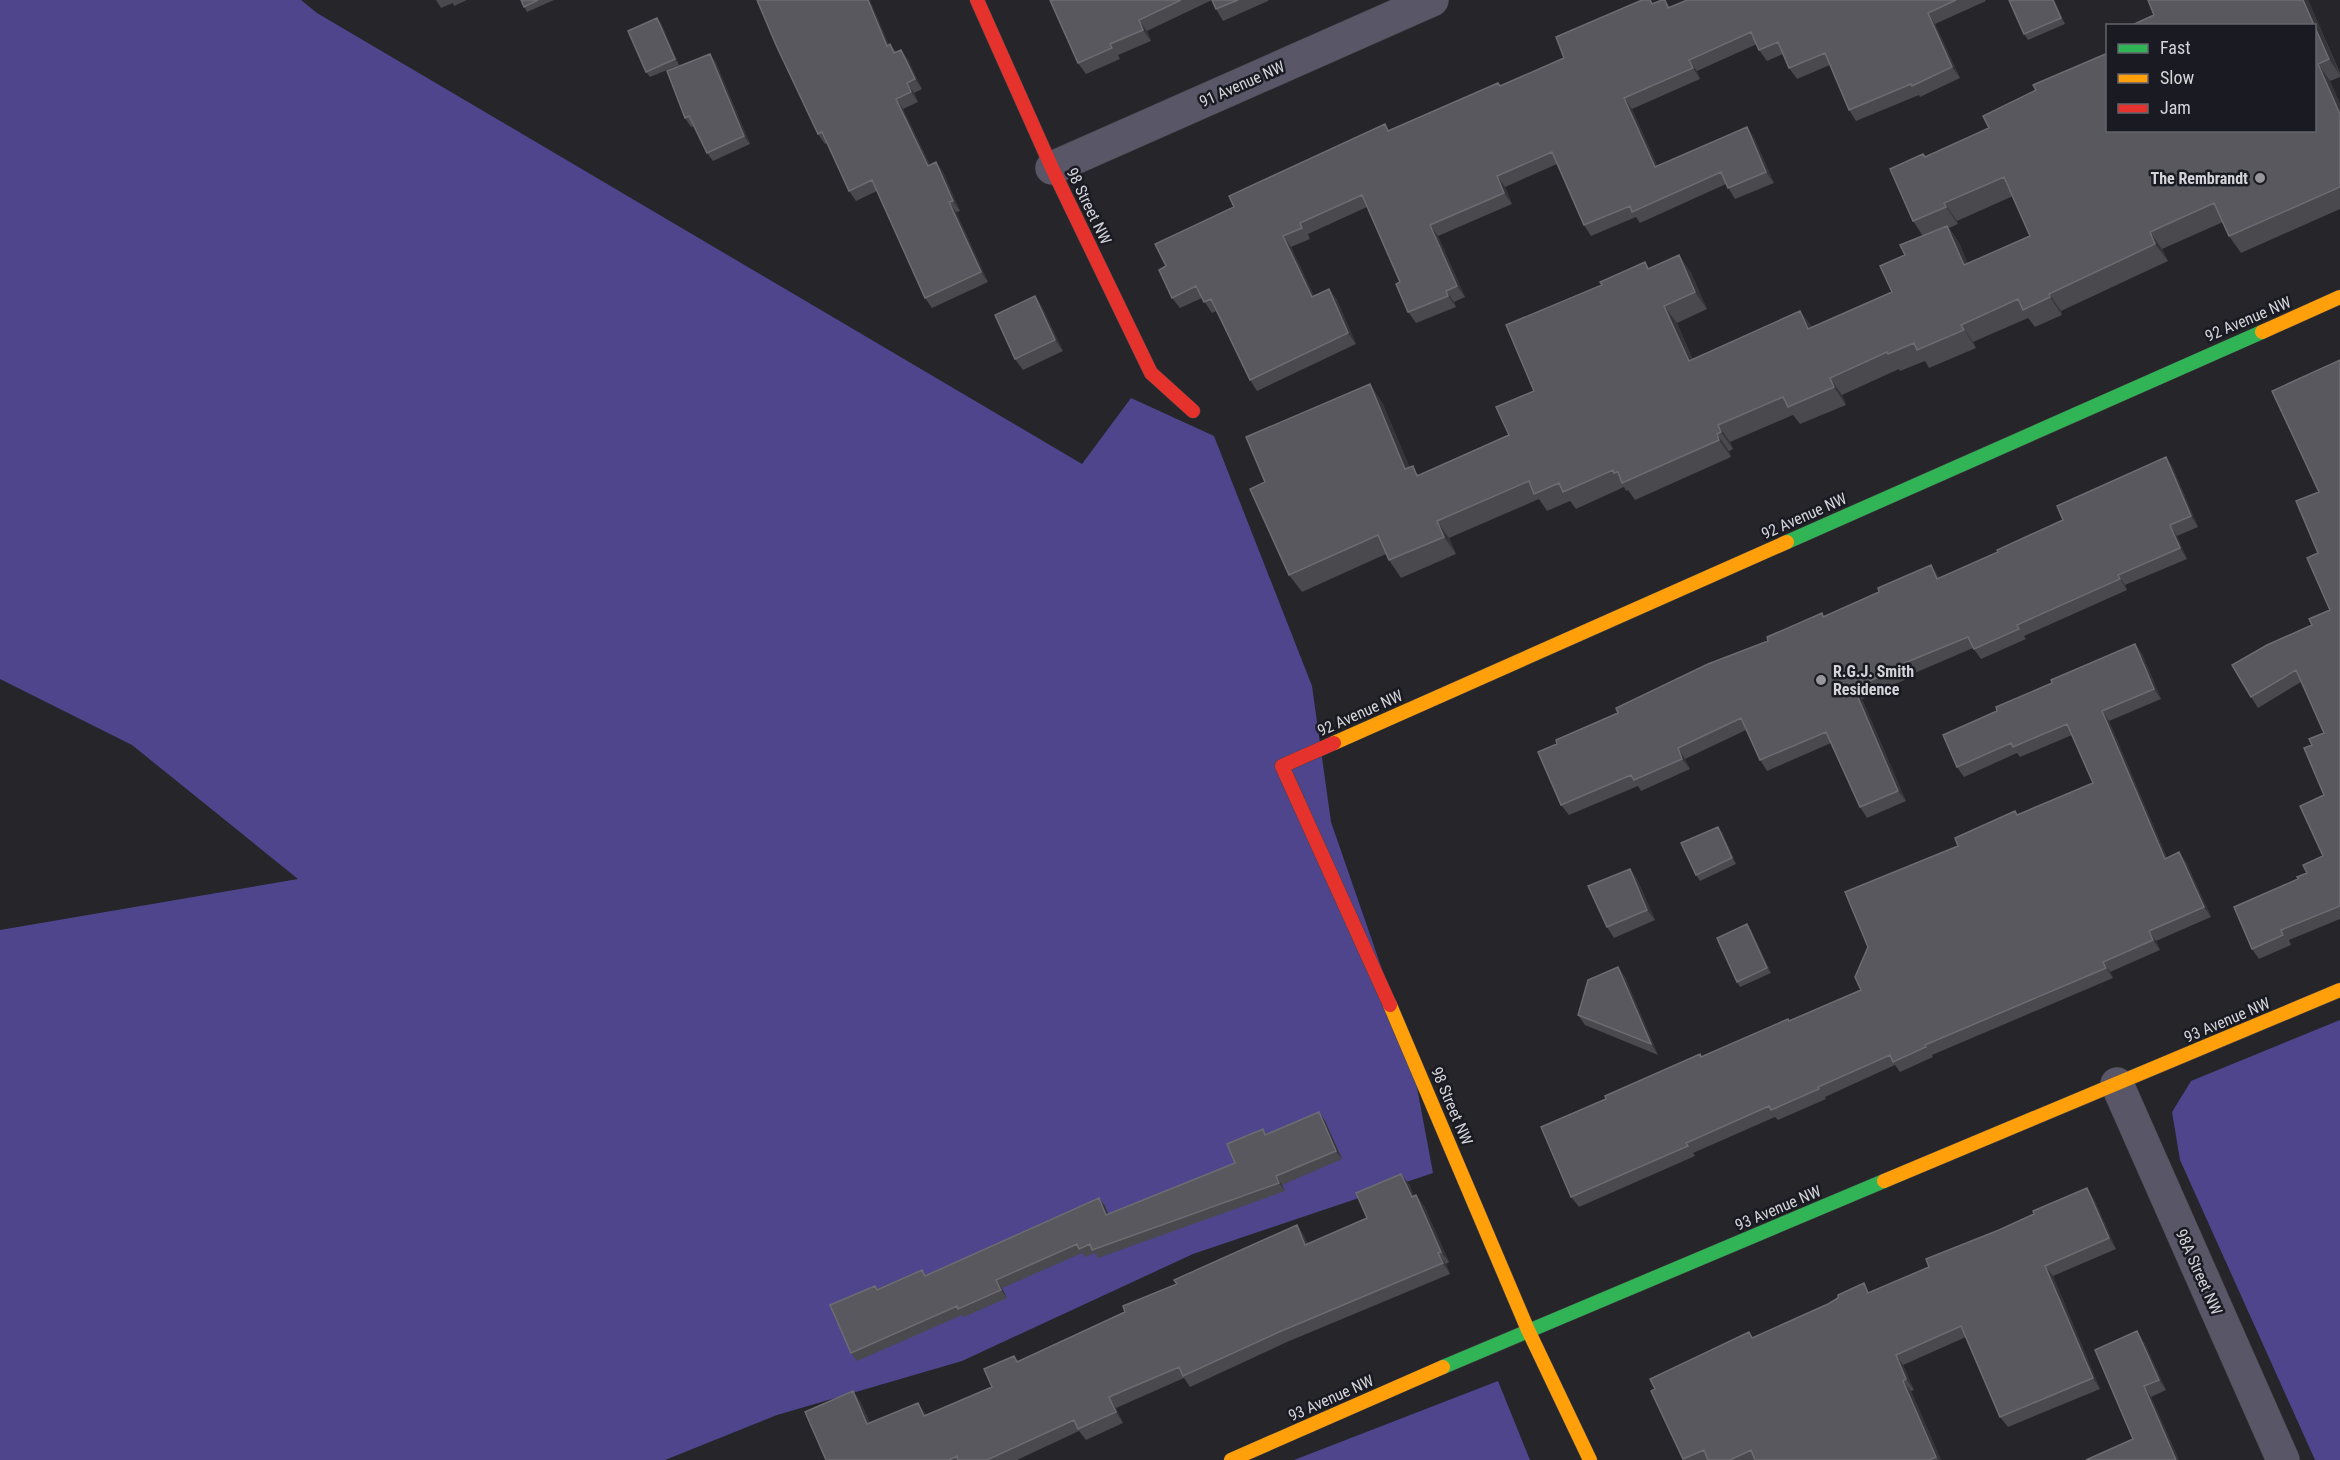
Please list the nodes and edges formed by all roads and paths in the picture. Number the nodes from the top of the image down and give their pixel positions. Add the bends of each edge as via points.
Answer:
1 (977, 0) edge
2 (1432, 0) edge
3 (1052, 168) junction
4 (2340, 297) edge
5 (1193, 411) dead end
6 (1282, 766) joint
7 (2340, 990) edge
8 (2117, 1084) junction
9 (1528, 1330) junction
10 (1231, 1460) edge
11 (1590, 1460) edge
12 (2283, 1460) edge

1 - 3 street, 98 Street NW
2 - 3 street, 91 Avenue NW
3 - 5 street, 98 Street NW via 1151,373
4 - 6 street, 92 Avenue NW
6 - 9 street, 98 Street NW via 1410,1050
7 - 8 street, 93 Avenue NW
8 - 9 street, 93 Avenue NW
8 - 12 street, 98A Street NW
9 - 10 street, 93 Avenue NW
9 - 11 street, 98 Street NW

